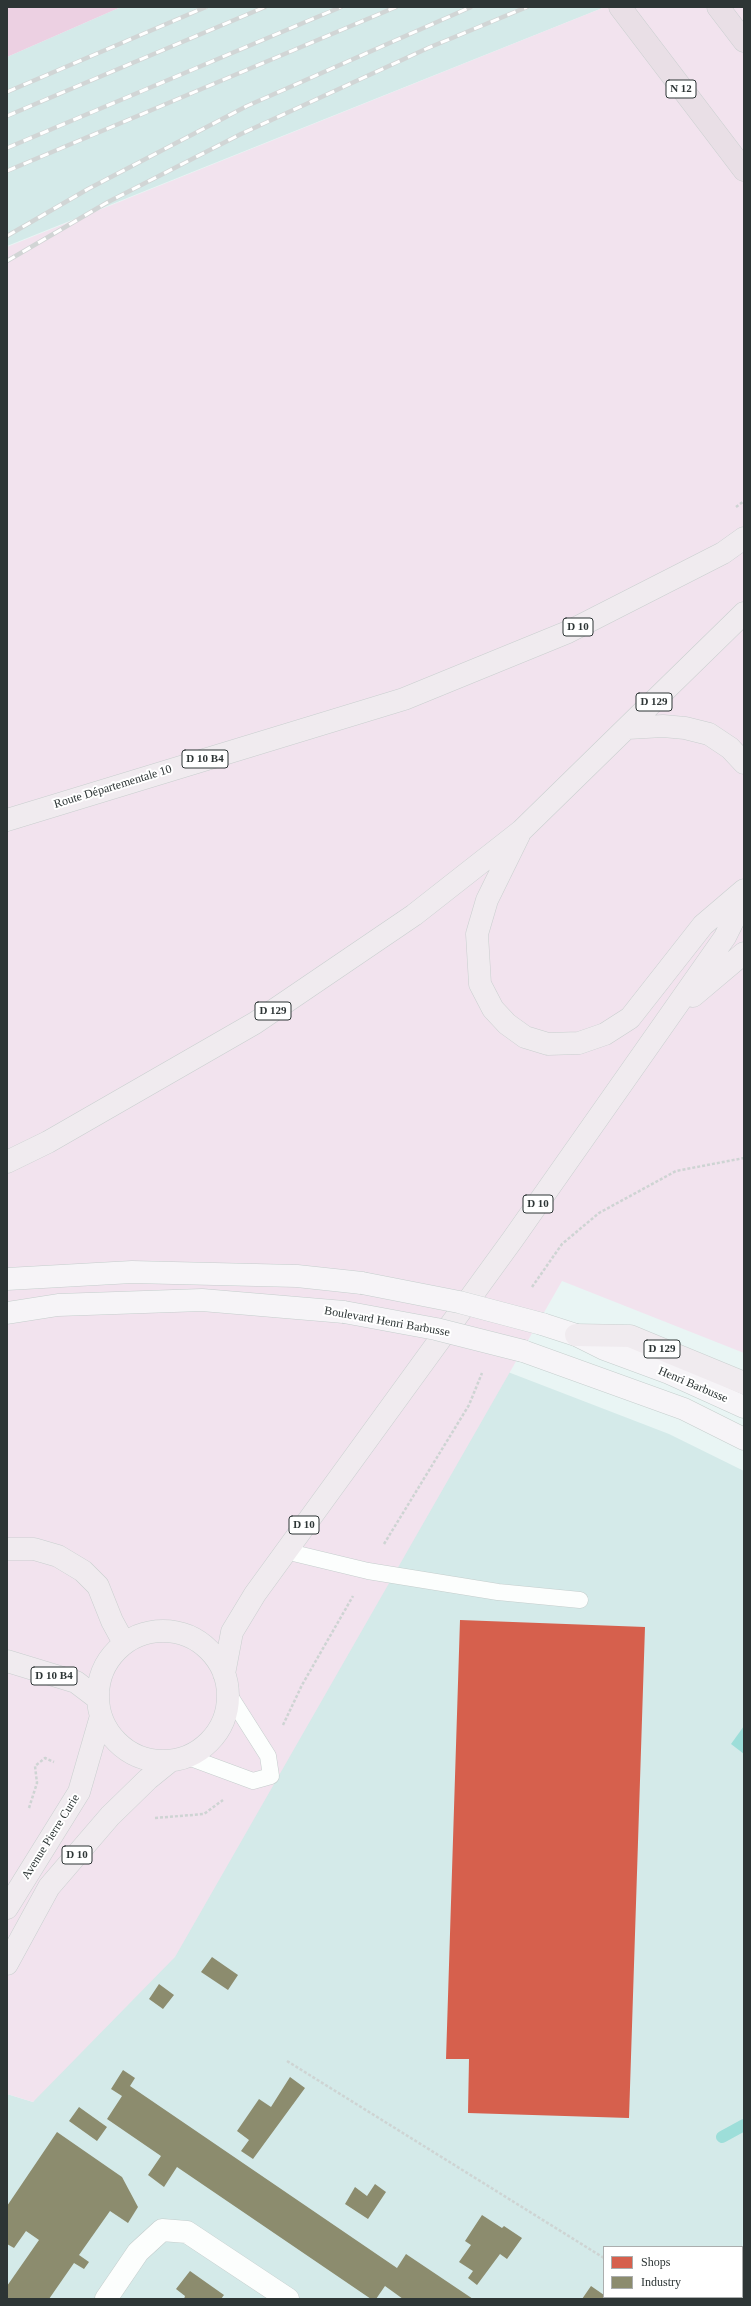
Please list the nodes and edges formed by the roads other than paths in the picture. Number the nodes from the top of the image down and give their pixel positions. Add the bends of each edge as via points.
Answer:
1 (620, 7) edge
2 (718, 7) edge
3 (744, 41) edge
4 (744, 170) edge
5 (744, 538) edge
6 (744, 613) edge
7 (404, 699) joint
8 (628, 728) junction
9 (744, 763) edge
10 (7, 820) edge
11 (521, 831) junction
12 (744, 890) edge
13 (744, 899) edge
14 (744, 953) edge
15 (666, 1019) junction
16 (7, 1162) edge
17 (7, 1279) edge
18 (7, 1313) edge
19 (576, 1335) junction
20 (744, 1382) edge
21 (744, 1407) edge
22 (744, 1439) edge
23 (7, 1549) edge
24 (285, 1551) junction
25 (580, 1600) dead end
26 (124, 1643) junction
27 (7, 1661) edge
28 (226, 1683) junction
29 (99, 1707) junction
30 (178, 1759) junction
31 (7, 1908) edge
32 (7, 1964) edge
33 (106, 2299) edge
34 (288, 2299) edge

1 - 4 highway, N 12
2 - 3 highway
5 - 7 main road, D 10 via 723,553 568,632
6 - 8 main road, D 129
7 - 10 main road, Route Départementale 10 / D 10 B4
8 - 9 main road, D 129 via 670,727 710,734 730,748
8 - 11 main road, D 129
11 - 12 main road, D 129 via 487,900 477,934 480,984 493,1009 507,1024 525,1037 548,1044 579,1043 605,1034 630,1018 703,925
11 - 16 main road, D 129 via 414,915 255,1023 48,1142
13 - 15 main road, D 10 via 725,937
14 - 15 main road
15 - 24 main road, D 10 via 513,1239
17 - 19 main road, D 129, bridge via 147,1272 297,1276 362,1283 459,1302
18 - 22 main road, Boulevard Henri Barbusse, bridge via 58,1305 202,1300 344,1312 436,1329 523,1351 684,1409
19 - 20 main road, D 129 via 630,1336
19 - 21 main road, Henri Barbusse / D 129
23 - 26 main road via 34,1549 58,1556 83,1571 98,1586
24 - 25 lane via 368,1571 498,1592
24 - 28 main road, D 10 via 232,1632
26 - 28 main road, D 10 via 146,1633 170,1632 193,1638 212,1653
26 - 29 main road, D 10 via 110,1658 100,1677
27 - 29 main road, D 10 B4 via 76,1682
28 - 30 main road, D 10 via 226,1713 218,1731 205,1746
28 - 30 lane via 268,1756 271,1776 253,1781
29 - 30 main road via 111,1736 127,1751 147,1760
29 - 31 main road, Avenue Pierre Curie / D 10 via 79,1792
30 - 32 main road, Avenue Pierre Curie / D 10 via 148,1779 110,1816 49,1887
33 - 34 street via 138,2252 162,2230 187,2232

